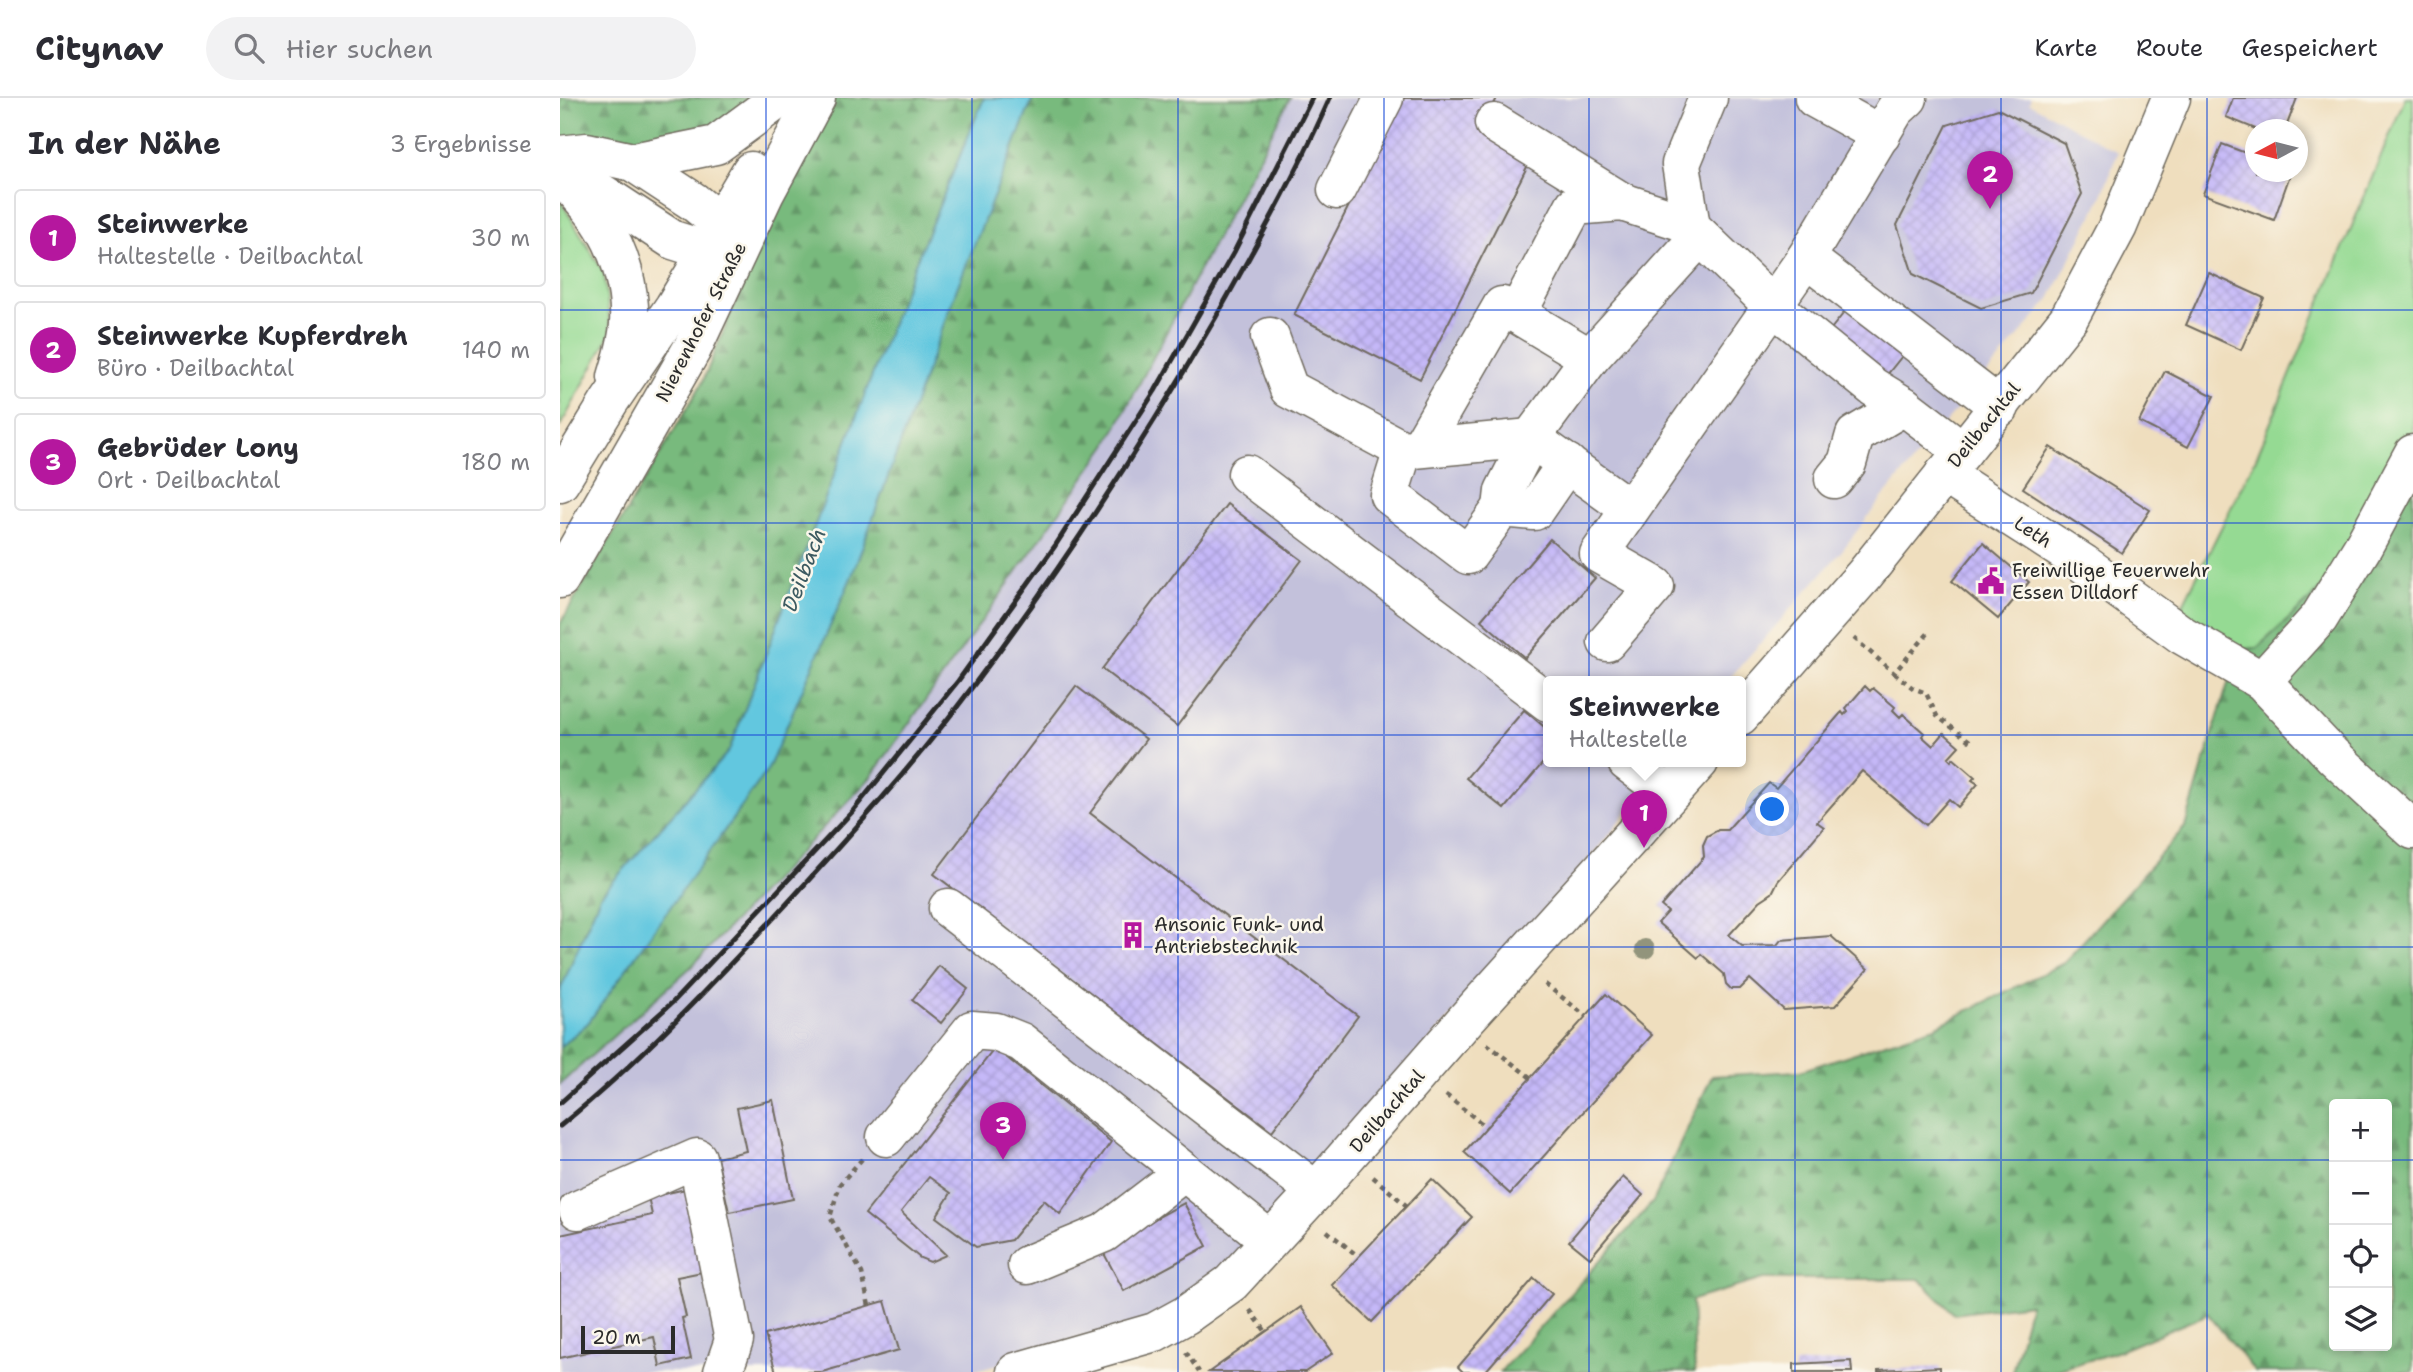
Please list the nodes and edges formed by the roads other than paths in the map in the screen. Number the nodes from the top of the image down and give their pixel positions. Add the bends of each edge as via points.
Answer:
1 (780, 98) edge
2 (794, 98) edge
3 (817, 98) edge
4 (1384, 98) edge
5 (1708, 98) edge
6 (1814, 98) edge
7 (1908, 98) edge
8 (2171, 98) edge
9 (1494, 123) dead end
10 (1881, 135) junction
11 (560, 155) edge
12 (633, 162) junction
13 (560, 166) edge
14 (560, 174) edge
15 (1337, 190) dead end
16 (1622, 202) junction
17 (1695, 230) junction
18 (721, 243) junction
19 (1806, 258) junction
20 (1772, 305) junction
21 (1517, 314) junction
22 (1270, 337) dead end
23 (1590, 358) junction
24 (609, 402) junction
25 (1904, 406) junction
26 (2000, 407) junction
27 (1531, 438) junction
28 (1411, 449) junction
29 (2413, 454) edge
30 (1567, 463) junction
31 (1954, 463) junction
32 (1247, 474) dead end
33 (1834, 479) dead end
34 (560, 482) edge
35 (1502, 508) junction
36 (1630, 509) junction
37 (560, 579) edge
38 (1607, 642) dead end
39 (2254, 677) junction
40 (1543, 698) edge
41 (1746, 709) edge
42 (1634, 767) edge
43 (1694, 767) edge
44 (1669, 794) junction
45 (2413, 830) edge
46 (948, 908) dead end
47 (886, 1137) road end
48 (1184, 1172) junction
49 (1308, 1200) junction
50 (578, 1210) dead end
51 (1270, 1240) junction
52 (1027, 1265) dead end
53 (723, 1372) edge
54 (1016, 1372) edge

1 - 12 street via 716,145
2 - 18 street, Nierenhofer Straße
3 - 18 street, Nierenhofer Straße via 765,193
4 - 15 street
5 - 17 street via 1681,164
6 - 10 street
7 - 10 street
8 - 26 street, Deilbachtal via 2118,226 2069,318
9 - 16 street
10 - 19 street
11 - 12 street via 587,152
12 - 18 street via 694,202
13 - 18 street via 673,240
14 - 24 street via 601,223 618,254 629,323
16 - 17 street
16 - 21 street via 1574,206
17 - 20 street, Leth
17 - 23 street
18 - 24 street, Nierenhofer Straße
18 - 37 street, Nierenhofer Straße via 692,349
19 - 20 street
19 - 26 street
20 - 25 street, Leth
20 - 36 street
21 - 23 street
21 - 28 street via 1502,306
22 - 28 street via 1289,390
23 - 27 street
24 - 34 street, Nierenhofer Straße
25 - 31 street, Leth
25 - 33 street via 1855,435 1847,463
26 - 31 street, Deilbachtal
27 - 28 street
27 - 30 street
27 - 35 street via 1504,491
28 - 35 street via 1389,495 1468,555
29 - 39 street via 2319,618
30 - 35 street via 1534,511
30 - 36 street
31 - 39 street, Leth via 2182,635
31 - 41 street, Deilbachtal
32 - 40 street
36 - 38 street via 1599,554 1655,586
39 - 45 street, Leth
42 - 44 street
43 - 44 street, Deilbachtal
44 - 49 street, Deilbachtal
46 - 49 street
47 - 48 street via 972,1030 996,1032 1021,1042
48 - 51 street
48 - 52 street via 1104,1233
49 - 51 street, Deilbachtal
50 - 53 street via 697,1158 734,1340
51 - 54 street, Deilbachtal via 1231,1283 1155,1332

